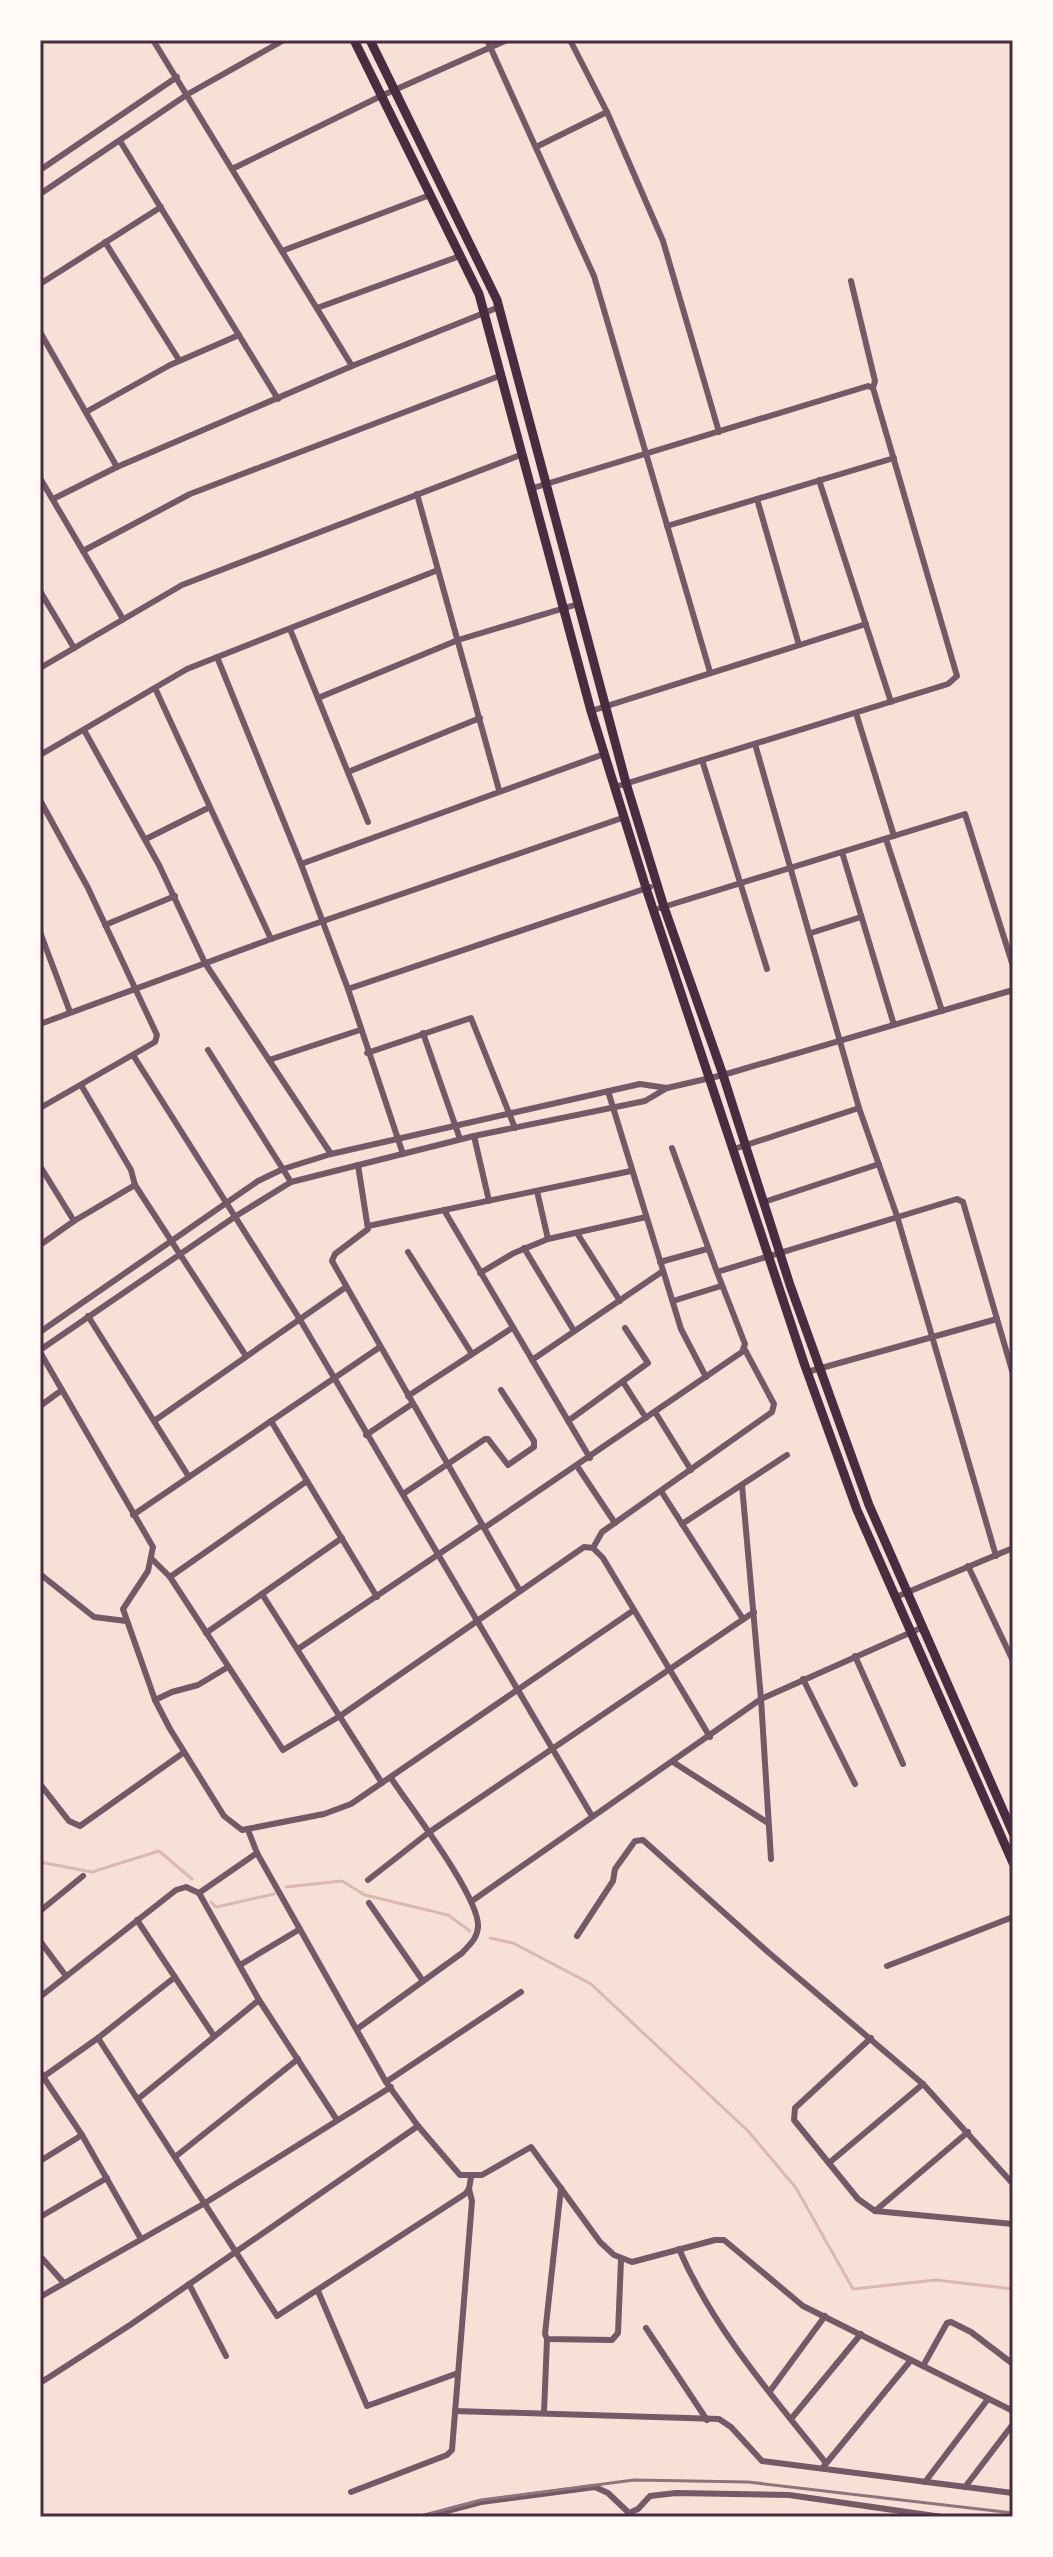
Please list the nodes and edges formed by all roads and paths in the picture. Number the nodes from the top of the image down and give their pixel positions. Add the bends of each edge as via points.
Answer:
1 (153, 40) edge
2 (284, 40) edge
3 (354, 40) edge
4 (370, 40) edge
5 (487, 40) edge
6 (507, 40) edge
7 (570, 40) edge
8 (490, 48) junction
9 (177, 77) junction
10 (394, 91) junction
11 (188, 94) junction
12 (381, 96) junction
13 (607, 112) junction
14 (120, 141) junction
15 (536, 147) junction
16 (232, 169) junction
17 (40, 170) edge
18 (40, 194) edge
19 (430, 195) junction
20 (161, 207) junction
21 (105, 242) junction
22 (282, 251) junction
23 (460, 256) junction
24 (851, 281) dead end
25 (40, 284) edge
26 (499, 307) junction
27 (317, 308) junction
28 (485, 312) junction
29 (40, 332) edge
30 (239, 335) junction
31 (179, 360) junction
32 (352, 366) junction
33 (502, 375) junction
34 (873, 388) junction
35 (278, 399) junction
36 (86, 412) junction
37 (719, 432) junction
38 (523, 454) junction
39 (645, 454) junction
40 (894, 458) junction
41 (117, 467) junction
42 (40, 478) edge
43 (819, 480) junction
44 (546, 484) junction
45 (533, 488) junction
46 (417, 494) junction
47 (53, 499) junction
48 (757, 499) junction
49 (667, 526) junction
50 (83, 551) junction
51 (438, 570) junction
52 (40, 591) edge
53 (578, 604) junction
54 (563, 608) junction
55 (123, 619) junction
56 (866, 624) junction
57 (290, 629) junction
58 (458, 640) junction
59 (799, 645) junction
60 (74, 648) junction
61 (217, 657) junction
62 (40, 668) edge
63 (710, 672) junction
64 (155, 688) junction
65 (318, 698) junction
66 (891, 702) junction
67 (604, 707) junction
68 (591, 711) junction
69 (856, 713) junction
70 (480, 718) junction
71 (84, 730) junction
72 (755, 744) junction
73 (604, 754) junction
74 (40, 755) edge
75 (702, 760) junction
76 (348, 772) junction
77 (626, 783) junction
78 (615, 787) junction
79 (499, 790) junction
80 (40, 800) edge
81 (208, 808) junction
82 (636, 814) junction
83 (624, 817) junction
84 (368, 822) dead end
85 (894, 836) junction
86 (146, 839) junction
87 (886, 839) junction
88 (842, 852) junction
89 (301, 864) junction
90 (792, 867) junction
91 (741, 883) junction
92 (657, 884) junction
93 (646, 888) junction
94 (175, 896) junction
95 (664, 907) junction
96 (653, 910) junction
97 (861, 917) junction
98 (322, 921) junction
99 (105, 925) junction
100 (40, 932) edge
101 (811, 933) junction
102 (271, 939) junction
103 (43, 944) edge
104 (205, 963) junction
105 (1013, 966) edge
106 (767, 969) dead end
107 (134, 989) junction
108 (348, 989) junction
109 (1013, 990) edge
110 (942, 1011) junction
111 (70, 1012) junction
112 (40, 1024) edge
113 (894, 1025) junction
114 (360, 1030) junction
115 (423, 1033) junction
116 (841, 1040) junction
117 (208, 1050) dead end
118 (367, 1053) junction
119 (133, 1055) junction
120 (269, 1060) junction
121 (723, 1075) junction
122 (710, 1078) junction
123 (81, 1085) junction
124 (667, 1088) junction
125 (608, 1091) junction
126 (612, 1107) junction
127 (40, 1108) edge
128 (859, 1108) junction
129 (511, 1114) junction
130 (457, 1127) junction
131 (515, 1128) junction
132 (474, 1136) junction
133 (460, 1139) junction
134 (398, 1140) junction
135 (745, 1145) junction
136 (672, 1148) dead end
137 (734, 1149) junction
138 (331, 1154) junction
139 (403, 1154) junction
140 (879, 1164) junction
141 (358, 1165) junction
142 (40, 1166) edge
143 (283, 1169) junction
144 (631, 1171) junction
145 (291, 1182) junction
146 (135, 1185) junction
147 (537, 1191) junction
148 (489, 1201) junction
149 (764, 1202) junction
150 (228, 1203) junction
151 (444, 1210) junction
152 (236, 1216) junction
153 (897, 1216) junction
154 (646, 1217) junction
155 (74, 1221) junction
156 (368, 1226) junction
157 (577, 1233) junction
158 (548, 1239) junction
159 (172, 1240) junction
160 (40, 1245) edge
161 (524, 1248) junction
162 (707, 1249) junction
163 (408, 1252) dead end
164 (180, 1253) junction
165 (781, 1255) junction
166 (770, 1258) junction
167 (660, 1262) junction
168 (663, 1271) junction
169 (717, 1272) junction
170 (480, 1273) junction
171 (721, 1286) junction
172 (346, 1287) junction
173 (620, 1301) junction
174 (673, 1301) junction
175 (88, 1316) junction
176 (299, 1318) junction
177 (997, 1319) junction
178 (512, 1328) junction
179 (625, 1328) dead end
180 (574, 1331) junction
181 (40, 1332) edge
182 (933, 1338) junction
183 (380, 1347) junction
184 (744, 1348) junction
185 (40, 1351) edge
186 (472, 1354) junction
187 (246, 1356) junction
188 (532, 1360) junction
189 (819, 1369) junction
190 (807, 1372) junction
191 (1013, 1374) edge
192 (706, 1377) junction
193 (333, 1379) junction
194 (623, 1382) junction
195 (62, 1390) junction
196 (501, 1390) dead end
197 (408, 1396) junction
198 (412, 1404) junction
199 (40, 1406) edge
200 (655, 1412) junction
201 (646, 1418) junction
202 (154, 1421) junction
203 (271, 1421) junction
204 (568, 1421) junction
205 (366, 1435) junction
206 (787, 1455) dead end
207 (590, 1458) junction
208 (447, 1465) junction
209 (577, 1466) junction
210 (691, 1470) junction
211 (189, 1477) junction
212 (307, 1481) junction
213 (742, 1485) junction
214 (661, 1491) junction
215 (403, 1494) junction
216 (133, 1515) junction
217 (615, 1523) junction
218 (682, 1524) junction
219 (483, 1527) junction
220 (342, 1538) junction
221 (593, 1548) junction
222 (1013, 1548) edge
223 (440, 1554) junction
224 (996, 1556) junction
225 (152, 1559) junction
226 (968, 1566) junction
227 (40, 1574) edge
228 (170, 1577) junction
229 (520, 1591) junction
230 (908, 1592) junction
231 (262, 1594) junction
232 (377, 1597) junction
233 (896, 1597) junction
234 (634, 1610) junction
235 (754, 1612) junction
236 (743, 1619) junction
237 (478, 1620) junction
238 (126, 1621) junction
239 (923, 1627) junction
240 (911, 1632) junction
241 (206, 1633) junction
242 (298, 1649) junction
243 (855, 1656) junction
244 (1013, 1661) edge
245 (228, 1667) junction
246 (669, 1668) junction
247 (803, 1679) junction
248 (518, 1690) junction
249 (761, 1699) junction
250 (155, 1700) junction
251 (340, 1716) junction
252 (710, 1737) junction
253 (554, 1749) junction
254 (183, 1753) junction
255 (673, 1762) junction
256 (903, 1764) dead end
257 (391, 1778) junction
258 (382, 1783) junction
259 (40, 1784) edge
260 (855, 1784) dead end
261 (1008, 1808) edge
262 (992, 1815) junction
263 (592, 1816) junction
264 (768, 1823) junction
265 (248, 1830) junction
266 (428, 1833) junction
267 (1013, 1833) edge
268 (257, 1853) junction
269 (771, 1859) dead end
270 (1013, 1863) edge
271 (83, 1876) dead end
272 (368, 1880) dead end
273 (199, 1893) junction
274 (472, 1901) junction
275 (369, 1903) dead end
276 (40, 1911) edge
277 (1013, 1917) edge
278 (137, 1920) junction
279 (300, 1929) junction
280 (577, 1936) dead end
281 (40, 1941) edge
282 (240, 1965) junction
283 (887, 1966) dead end
284 (66, 1976) junction
285 (175, 1977) junction
286 (423, 1981) junction
287 (521, 1992) dead end
288 (40, 1997) edge
289 (259, 2000) junction
290 (357, 2029) junction
291 (214, 2036) junction
292 (98, 2038) junction
293 (871, 2038) junction
294 (298, 2059) junction
295 (42, 2074) edge
296 (388, 2084) junction
297 (923, 2084) junction
298 (138, 2099) junction
299 (337, 2120) junction
300 (418, 2126) junction
301 (968, 2132) junction
302 (82, 2135) junction
303 (175, 2157) junction
304 (40, 2161) edge
305 (829, 2163) junction
306 (471, 2177) junction
307 (107, 2178) junction
308 (1013, 2184) edge
309 (561, 2188) junction
310 (469, 2189) junction
311 (205, 2203) junction
312 (875, 2211) junction
313 (40, 2217) edge
314 (1013, 2224) edge
315 (141, 2239) junction
316 (679, 2249) junction
317 (235, 2253) junction
318 (40, 2256) edge
319 (621, 2260) junction
320 (63, 2282) junction
321 (189, 2284) junction
322 (318, 2291) junction
323 (40, 2297) edge
324 (825, 2316) junction
325 (646, 2328) dead end
326 (861, 2334) junction
327 (547, 2339) junction
328 (226, 2356) dead end
329 (911, 2360) junction
330 (1013, 2364) edge
331 (923, 2366) junction
332 (458, 2373) junction
333 (40, 2383) edge
334 (770, 2391) junction
335 (988, 2399) junction
336 (455, 2411) junction
337 (1013, 2411) edge
338 (544, 2412) junction
339 (791, 2419) junction
340 (707, 2420) junction
341 (1013, 2424) edge
342 (824, 2466) junction
343 (925, 2482) junction
344 (965, 2487) junction
345 (351, 2492) dead end
346 (1013, 2493) edge
347 (934, 2516) edge
348 (424, 2517) edge
349 (942, 2517) edge

1 - 9 street
2 - 11 street
3 - 12 main road
4 - 10 main road
5 - 8 street
6 - 8 street
7 - 13 street
8 - 10 street
8 - 15 street
9 - 11 street
9 - 17 street
10 - 12 street
10 - 26 main road
11 - 14 street
11 - 16 street
12 - 16 street
12 - 19 main road
13 - 15 street
13 - 37 street via 663,241
14 - 18 street
14 - 20 street
15 - 39 street via 594,276
16 - 22 street
19 - 22 street
19 - 23 main road
20 - 21 street
20 - 30 street
21 - 25 street
21 - 31 street
22 - 27 street
23 - 27 street
23 - 28 main road
24 - 34 street
26 - 28 street
26 - 44 main road
27 - 32 street
28 - 32 street
28 - 33 main road
29 - 36 street
30 - 31 street
30 - 35 street
31 - 36 street
32 - 35 street
33 - 38 main road
33 - 50 street via 190,494
34 - 37 street
34 - 40 street
35 - 41 street
36 - 41 street
37 - 39 street
38 - 45 main road
38 - 46 street
39 - 44 street
39 - 49 street
40 - 43 street
40 - 66 street via 957,676 948,684
41 - 47 street
42 - 47 street
43 - 48 street
43 - 56 street
44 - 45 street
44 - 53 main road
45 - 54 main road
46 - 51 street
46 - 55 street via 182,585
47 - 50 street
48 - 49 street
48 - 59 street
49 - 63 street
50 - 55 street
51 - 57 street
51 - 58 street
52 - 60 street
53 - 54 street
53 - 67 main road
54 - 58 street
54 - 68 main road
55 - 60 street
56 - 59 street
56 - 66 street
57 - 61 street
57 - 65 street
58 - 65 street
58 - 70 street
59 - 63 street
60 - 62 street
61 - 64 street
61 - 89 street
63 - 67 street
64 - 71 street
64 - 81 street
65 - 76 street
66 - 69 street
67 - 68 street
67 - 77 main road
68 - 73 main road
69 - 72 street
69 - 85 street
70 - 76 street
70 - 79 street
71 - 74 street
71 - 86 street
72 - 75 street
72 - 90 street
73 - 78 main road
73 - 79 street
75 - 77 street
75 - 91 street
76 - 84 street
77 - 78 street
77 - 82 main road
78 - 83 main road
79 - 89 street
80 - 99 street
81 - 86 street
81 - 102 street
82 - 83 street
82 - 92 main road
83 - 93 main road
83 - 98 street
85 - 87 street
85 - 105 street via 965,814
86 - 94 street
87 - 88 street
87 - 110 street
88 - 90 street
88 - 97 street
89 - 98 street
90 - 91 street
90 - 101 street
91 - 95 street
91 - 106 street
92 - 93 street
92 - 95 main road
93 - 96 main road
93 - 108 street
94 - 99 street
94 - 104 street
95 - 96 street
95 - 121 main road
96 - 122 main road
97 - 101 street
97 - 113 street
98 - 102 street
98 - 108 street
99 - 107 street
100 - 103 street
101 - 116 street
102 - 104 street
103 - 111 street
104 - 107 street
104 - 120 street
107 - 111 street
107 - 119 street via 157,1035 155,1042
108 - 114 street
109 - 110 street
110 - 113 street
111 - 112 street
113 - 116 street
114 - 118 street
114 - 120 street
115 - 118 street
115 - 129 street via 471,1018
115 - 130 street
116 - 121 street
116 - 128 street
117 - 143 street
118 - 134 street
119 - 123 street
119 - 150 street
120 - 138 street
121 - 122 street
121 - 135 main road
122 - 124 street
122 - 137 main road
123 - 127 street
123 - 146 street
124 - 125 street via 640,1084
124 - 126 street via 645,1101
125 - 126 street
125 - 129 street
126 - 131 street
126 - 144 street
128 - 135 street
128 - 140 street
129 - 130 street
129 - 131 street
130 - 133 street
130 - 134 street
131 - 132 street
132 - 133 street
132 - 148 street
133 - 139 street
134 - 138 street
134 - 139 street
135 - 137 street
135 - 149 main road
136 - 162 street
137 - 166 main road
138 - 143 street
139 - 141 street
140 - 149 street
140 - 153 street
141 - 145 street
141 - 156 street
142 - 155 street
143 - 145 street
143 - 150 street
144 - 147 street
144 - 154 street
145 - 152 street
146 - 155 street
146 - 159 street
147 - 148 street
147 - 158 street
148 - 151 street
149 - 165 main road
150 - 152 street
150 - 159 street
151 - 156 street
151 - 170 street
152 - 164 street
152 - 176 street
153 - 165 street
153 - 177 street via 957,1199 963,1202
153 - 182 street
154 - 157 street
154 - 167 street
155 - 160 street
156 - 172 street via 332,1257
157 - 158 street
157 - 173 street
158 - 161 street
159 - 164 street
159 - 181 street
161 - 170 street
161 - 180 street
162 - 167 street
162 - 169 street
163 - 186 street
164 - 175 street
164 - 187 street
165 - 166 street
165 - 189 main road
166 - 169 street
166 - 190 main road
167 - 168 street
168 - 173 street
168 - 174 street
169 - 171 street
170 - 178 street
171 - 174 street
171 - 184 street
172 - 176 street
172 - 183 street
173 - 180 street
174 - 192 street via 686,1341
175 - 185 street
175 - 202 street
176 - 187 street
176 - 193 street
177 - 182 street
177 - 191 street
178 - 186 street
178 - 188 street
179 - 194 street via 648,1363
180 - 188 street
182 - 189 street
182 - 224 street
183 - 193 street
183 - 197 street
184 - 192 street
184 - 210 street via 775,1408
185 - 195 street
186 - 197 street
187 - 202 street
188 - 204 street
189 - 190 street
189 - 230 main road
190 - 233 main road via 857,1510
192 - 200 street
193 - 203 street
193 - 205 street
194 - 201 street
194 - 204 street
195 - 199 street
195 - 216 street
196 - 208 street via 534,1447 508,1465 486,1438
197 - 198 street
198 - 205 street
198 - 208 street
200 - 201 street
200 - 210 street
201 - 207 street
202 - 211 street
203 - 211 street
203 - 212 street
204 - 207 street
205 - 215 street
206 - 213 street
207 - 209 street
208 - 215 street
208 - 219 street
209 - 217 street
209 - 219 street
210 - 214 street
211 - 216 street
212 - 220 street
212 - 228 street
213 - 218 street
213 - 235 street
214 - 217 street
214 - 218 street
215 - 223 street
216 - 225 street via 153,1547
217 - 221 street
218 - 236 street
219 - 223 street
219 - 229 street
220 - 231 street
220 - 232 street
221 - 229 street via 584,1547
221 - 234 street
222 - 224 street
223 - 232 street
223 - 237 street
224 - 226 street
225 - 228 street
225 - 238 street via 125,1604
226 - 230 street
226 - 244 street
227 - 238 street via 94,1617
228 - 241 street
229 - 237 street
230 - 233 street
230 - 239 main road
231 - 241 street
231 - 242 street
232 - 242 street
233 - 240 main road
234 - 246 street
234 - 248 street
235 - 236 street
235 - 249 street
236 - 246 street
237 - 248 street
237 - 251 street
238 - 250 street
239 - 240 street
239 - 261 main road
240 - 243 street
240 - 262 main road
241 - 245 street
242 - 251 street
243 - 247 street
243 - 256 street
245 - 250 street via 198,1685
245 - 251 street via 283,1750
246 - 252 street
246 - 253 street
247 - 249 street
247 - 260 street
248 - 253 street
248 - 257 street
249 - 252 street
249 - 264 street
250 - 254 street
251 - 258 street
252 - 255 street
253 - 263 street
253 - 266 street
254 - 259 street via 80,1826 69,1821
254 - 265 street via 224,1816
255 - 263 street
255 - 264 street
257 - 258 street
257 - 266 street
258 - 265 street via 324,1814
261 - 262 street
261 - 267 main road
262 - 270 main road
263 - 274 street
264 - 269 street
265 - 268 street
266 - 272 street
266 - 274 street
268 - 273 street
268 - 279 street
271 - 276 street
273 - 278 street via 186,1887 176,1890
273 - 282 street
274 - 286 street via 478,1917 476,1937
275 - 286 street
277 - 283 street
278 - 284 street
278 - 285 street
279 - 282 street
279 - 290 street
280 - 293 street via 615,1869 635,1841 643,1840
281 - 284 street
282 - 289 street
284 - 288 street
285 - 291 street
285 - 292 street
286 - 290 street
287 - 296 street
289 - 291 street
289 - 294 street
290 - 296 street
291 - 298 street
292 - 295 street
292 - 298 street
293 - 297 street
293 - 305 street via 792,2114
294 - 299 street
294 - 303 street
295 - 302 street
296 - 299 street
296 - 300 street
297 - 301 street
297 - 305 street
298 - 303 street
299 - 311 street
300 - 306 street via 460,2175
300 - 317 street
301 - 308 street
301 - 312 street
302 - 304 street
302 - 307 street
303 - 311 street
305 - 312 street
306 - 309 street via 531,2147
306 - 310 street
307 - 313 street
307 - 315 street
309 - 319 street via 600,2242
309 - 327 street
310 - 322 street
310 - 332 street via 473,2196
311 - 315 street
311 - 317 street
312 - 314 street
315 - 320 street
316 - 319 street via 632,2262
316 - 324 street via 724,2240 803,2306
316 - 334 street via 720,2322
317 - 321 street
317 - 322 street via 277,2316
318 - 320 street
319 - 327 street via 616,2337
320 - 323 street
321 - 328 street
321 - 333 street
322 - 332 street via 367,2406
324 - 326 street
324 - 334 street
325 - 340 street
326 - 329 street
326 - 339 street
327 - 338 street
329 - 331 street
329 - 342 street
330 - 331 street via 951,2322
331 - 335 street
332 - 336 street
334 - 339 street
335 - 337 street
335 - 343 street
336 - 338 street
336 - 345 street via 450,2453
338 - 340 street
339 - 342 street
340 - 342 street via 726,2422 762,2461
341 - 344 street
342 - 343 street
343 - 344 street
344 - 346 street
347 - 348 street via 789,2495 676,2493 650,2496 629,2513 595,2487 481,2502
347 - 349 street

